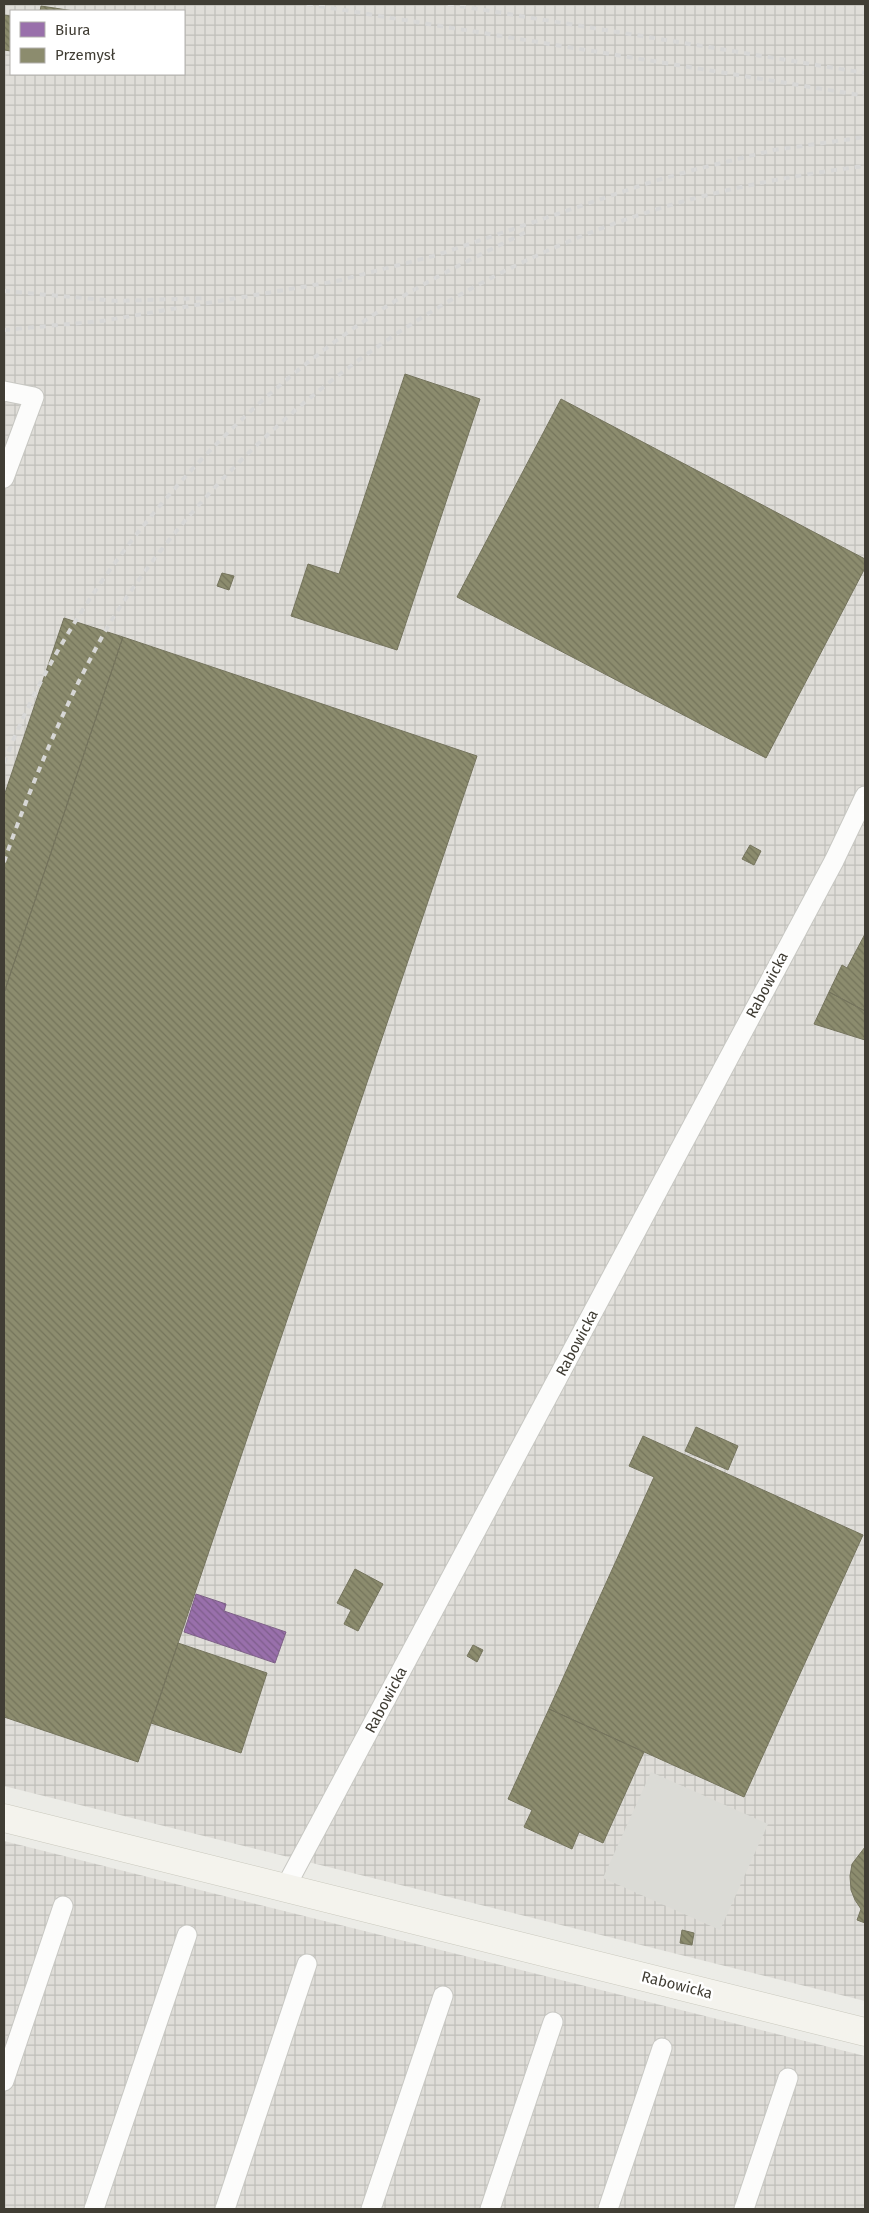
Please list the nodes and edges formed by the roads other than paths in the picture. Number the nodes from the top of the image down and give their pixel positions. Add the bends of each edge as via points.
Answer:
1 (4, 391) edge
2 (4, 478) edge
3 (865, 796) edge
4 (4, 1818) edge
5 (285, 1888) junction
6 (63, 1906) dead end
7 (187, 1935) dead end
8 (307, 1964) dead end
9 (443, 1996) dead end
10 (553, 2022) dead end
11 (865, 2032) edge
12 (662, 2048) dead end
13 (788, 2078) dead end
14 (4, 2081) edge
15 (94, 2209) edge
16 (225, 2209) edge
17 (371, 2209) edge
18 (490, 2209) edge
19 (608, 2209) edge
20 (744, 2209) edge

1 - 2 lane via 34,397
3 - 5 lane, Rabowicka via 834,862
4 - 5 street, Rabowicka
5 - 11 street, Rabowicka
6 - 14 lane
7 - 15 lane
8 - 16 lane
9 - 17 lane
10 - 18 lane
12 - 19 lane
13 - 20 lane

